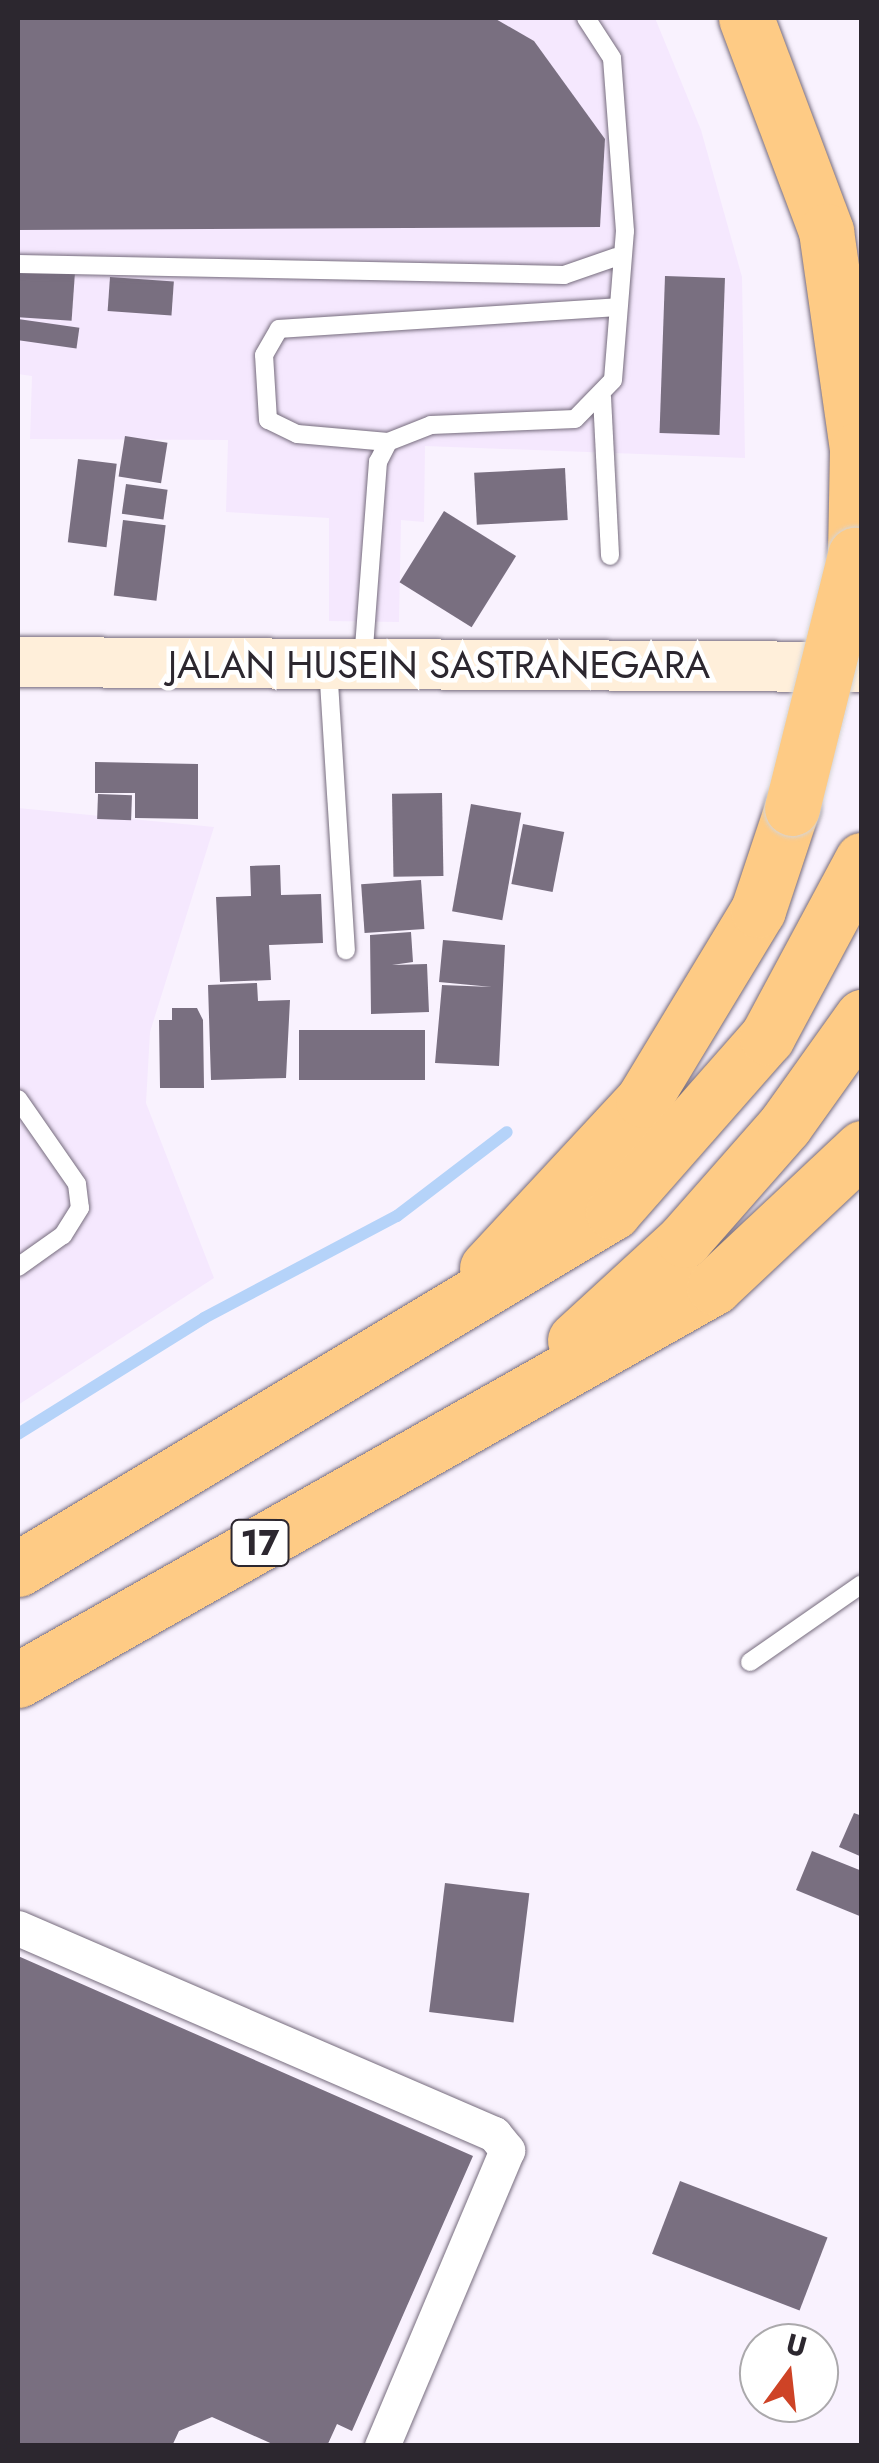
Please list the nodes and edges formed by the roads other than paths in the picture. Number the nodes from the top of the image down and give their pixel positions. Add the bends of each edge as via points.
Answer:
1 (586, 18) edge
2 (746, 18) edge
3 (616, 258) junction
4 (18, 264) edge
5 (616, 307) junction
6 (602, 397) junction
7 (388, 442) junction
8 (610, 556) dead end
9 (18, 662) edge
10 (346, 666) junction
11 (862, 667) edge
12 (862, 860) edge
13 (346, 950) dead end
14 (862, 1017) edge
15 (18, 1098) edge
16 (862, 1148) edge
17 (18, 1267) edge
18 (452, 1308) junction
19 (502, 1406) junction
20 (18, 1569) edge
21 (862, 1584) edge
22 (750, 1662) dead end
23 (18, 1680) edge
24 (18, 1928) edge
25 (382, 2446) edge

1 - 3 lane via 612,58 625,231
2 - 18 highway, bridge via 826,231 857,450 855,556 792,808 758,910 642,1100
3 - 4 lane via 564,275
3 - 5 lane
5 - 6 lane via 617,364
5 - 7 lane via 279,329 264,355 268,420 297,434
6 - 7 lane via 575,419 431,426
6 - 8 lane
7 - 10 lane via 378,462
9 - 10 main road, JALAN HUSEIN SASTRANEGARA
10 - 11 main road, JALAN HUSEIN SASTRANEGARA
10 - 13 lane via 331,728
12 - 18 highway via 767,1037 696,1122 613,1212
14 - 19 highway via 786,1125 684,1240
15 - 17 lane via 77,1184 80,1208 63,1235
16 - 19 highway via 714,1287
18 - 20 highway
19 - 23 highway, 17
21 - 22 lane
24 - 25 street via 494,2134 506,2150

